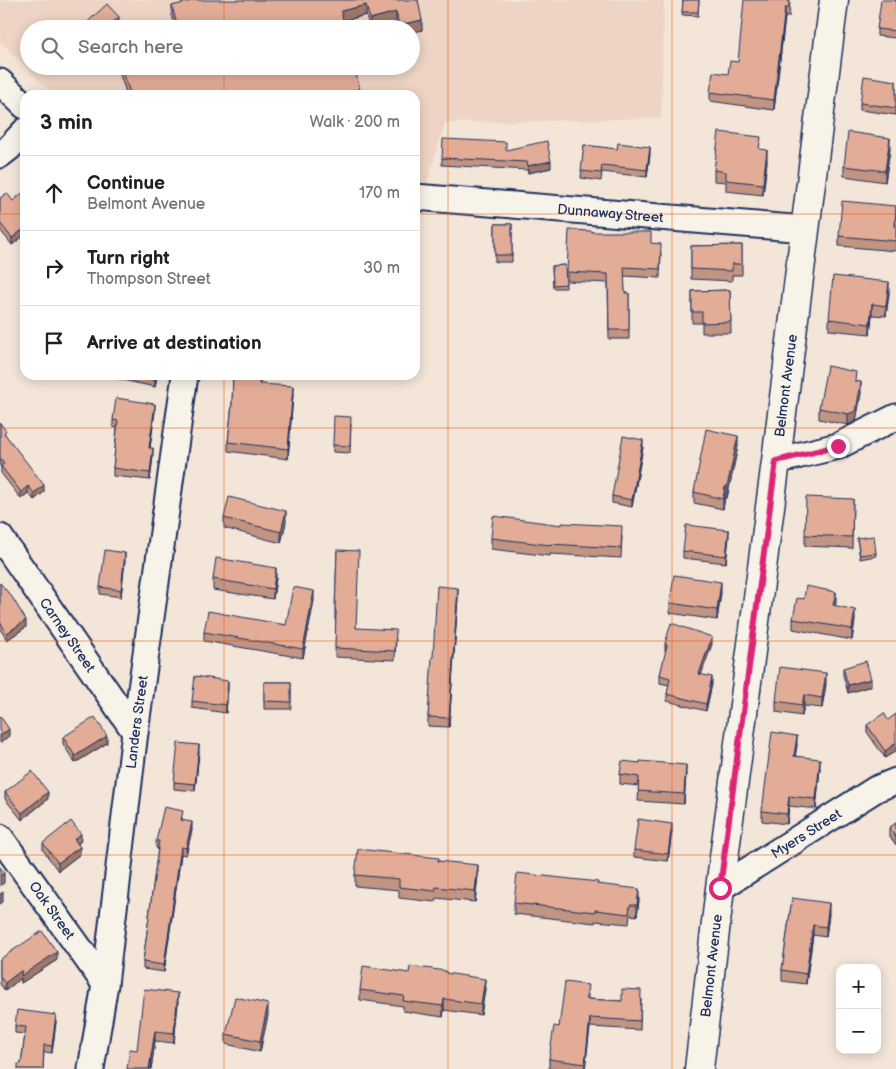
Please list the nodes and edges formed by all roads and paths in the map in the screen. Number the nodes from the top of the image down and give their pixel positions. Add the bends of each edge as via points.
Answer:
1 (834, 0) edge
2 (0, 82) edge
3 (20, 101) edge
4 (20, 136) edge
5 (0, 155) edge
6 (420, 196) edge
7 (805, 230) junction
8 (184, 380) edge
9 (896, 417) edge
10 (776, 461) junction
11 (0, 537) edge
12 (135, 732) junction
13 (896, 781) edge
14 (0, 837) edge
15 (720, 888) junction
16 (106, 984) junction
17 (91, 1069) edge
18 (699, 1069) edge

1 - 7 main road, Belmont Avenue
2 - 3 street
4 - 5 street
6 - 7 street, Dunnaway Street
7 - 10 main road, Belmont Avenue
8 - 12 street, Landers Street
9 - 10 street via 838,446
10 - 15 main road, Belmont Avenue
11 - 12 street, Carney Street
12 - 16 street, Landers Street
13 - 15 street, Myers Street via 876,790
14 - 16 street, Oak Street
15 - 18 main road, Belmont Avenue
16 - 17 street, Landers Street

